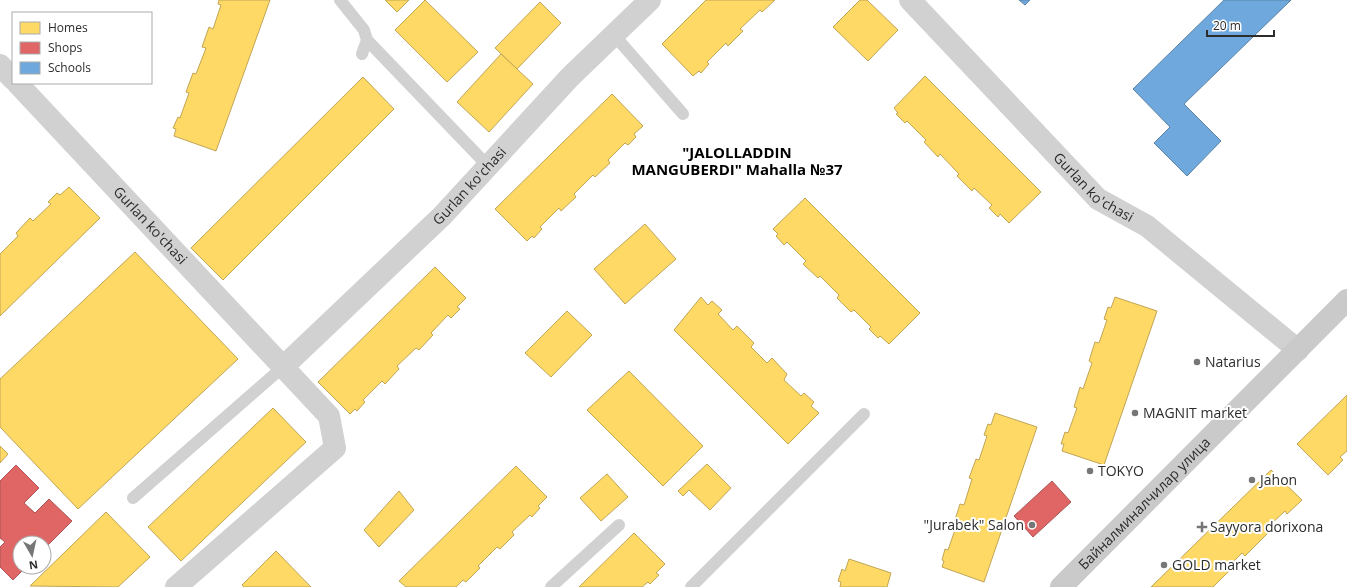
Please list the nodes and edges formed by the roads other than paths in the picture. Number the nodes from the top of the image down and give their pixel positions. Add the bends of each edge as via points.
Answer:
1 (340, 0) edge
2 (650, 0) edge
3 (910, 0) edge
4 (614, 35) junction
5 (367, 40) junction
6 (362, 54) dead end
7 (0, 65) edge
8 (12, 78) edge
9 (18, 84) edge
10 (683, 114) dead end
11 (488, 166) junction
12 (1347, 300) edge
13 (1298, 350) junction
14 (283, 368) junction
15 (864, 414) dead end
16 (132, 498) dead end
17 (619, 525) dead end
18 (176, 587) edge
19 (551, 587) edge
20 (691, 587) edge
21 (1061, 587) edge

1 - 5 lane via 364,30
2 - 4 street, Gurlan ko'chasi
3 - 13 street, Gurlan ko'chasi via 1098,199 1147,226
4 - 10 lane
4 - 11 street, Gurlan ko'chasi via 570,77
5 - 6 lane
5 - 11 lane
7 - 8 street
9 - 14 street, Gurlan ko'chasi
11 - 14 street, Gurlan ko'chasi via 442,216
12 - 13 street, Байналминалчилар улица
13 - 21 street, Байналминалчилар улица
14 - 16 lane
14 - 18 street, Gurlan ko'chasi via 329,416 335,448
15 - 20 lane
17 - 19 lane

